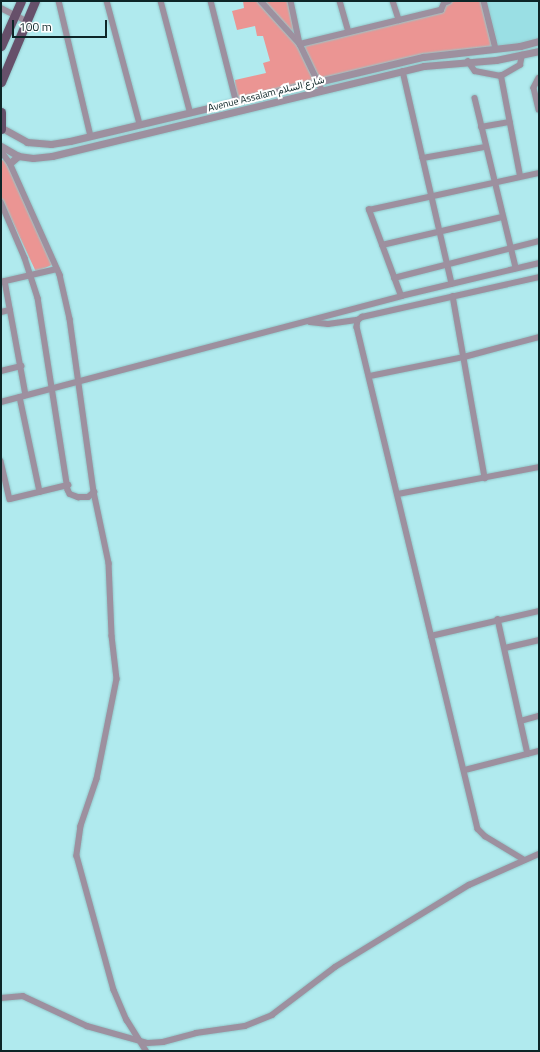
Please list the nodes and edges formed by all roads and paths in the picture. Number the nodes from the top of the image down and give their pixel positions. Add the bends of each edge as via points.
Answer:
1 (21, 1) edge
2 (35, 1) edge
3 (59, 1) edge
4 (107, 1) edge
5 (161, 1) edge
6 (211, 1) edge
7 (261, 1) edge
8 (291, 1) edge
9 (340, 1) edge
10 (394, 1) edge
11 (449, 1) edge
12 (484, 1) edge
13 (1, 8) edge
14 (15, 16) junction
15 (399, 20) junction
16 (26, 21) junction
17 (349, 32) junction
18 (539, 41) edge
19 (300, 44) junction
20 (1, 46) edge
21 (496, 49) junction
22 (539, 51) edge
23 (448, 53) junction
24 (522, 55) junction
25 (468, 61) junction
26 (448, 63) junction
27 (403, 71) junction
28 (502, 76) junction
29 (539, 78) edge
30 (318, 80) junction
31 (1, 82) edge
32 (322, 90) junction
33 (475, 98) dead end
34 (236, 100) junction
35 (539, 109) edge
36 (190, 111) junction
37 (1, 112) edge
38 (510, 122) junction
39 (140, 124) junction
40 (481, 127) junction
41 (1, 129) edge
42 (91, 136) junction
43 (1, 146) edge
44 (485, 147) junction
45 (1, 151) edge
46 (18, 156) junction
47 (423, 158) junction
48 (10, 163) junction
49 (539, 173) edge
50 (520, 176) junction
51 (494, 183) junction
52 (432, 197) junction
53 (1, 202) edge
54 (502, 217) junction
55 (440, 231) junction
56 (539, 241) edge
57 (382, 245) junction
58 (510, 249) junction
59 (539, 263) edge
60 (447, 264) junction
61 (516, 268) junction
62 (57, 269) junction
63 (31, 275) junction
64 (539, 277) edge
65 (394, 278) junction
66 (3, 282) edge
67 (452, 284) junction
68 (401, 296) junction
69 (453, 296) junction
70 (10, 310) junction
71 (1, 312) edge
72 (358, 320) junction
73 (308, 322) junction
74 (539, 338) edge
75 (464, 357) junction
76 (21, 366) junction
77 (1, 371) edge
78 (370, 376) junction
79 (80, 381) junction
80 (53, 388) junction
81 (26, 395) junction
82 (20, 397) junction
83 (1, 402) edge
84 (1, 461) edge
85 (539, 467) edge
86 (485, 478) junction
87 (68, 485) junction
88 (40, 492) junction
89 (94, 492) junction
90 (398, 494) junction
91 (539, 611) edge
92 (498, 619) junction
93 (431, 636) junction
94 (539, 640) edge
95 (504, 648) junction
96 (539, 716) edge
97 (521, 722) junction
98 (539, 751) edge
99 (528, 754) junction
100 (465, 770) junction
101 (539, 854) edge
102 (523, 859) junction
103 (1, 998) edge
104 (138, 1039) junction
105 (146, 1051) edge

1 - 14 main road
2 - 16 main road
3 - 42 street
4 - 39 street
5 - 36 street
6 - 34 street
7 - 19 street
8 - 19 street
9 - 17 street
10 - 15 street
11 - 15 street via 444,3 441,10
12 - 21 street
13 - 14 street
14 - 16 street
14 - 20 main road
15 - 17 street
16 - 31 main road
17 - 19 street
18 - 21 street, Avenue Assalam شارع السلام
19 - 30 street
21 - 23 street, Avenue Assalam شارع السلام
22 - 24 street, Avenue Assalam شارع السلام
23 - 26 street
23 - 30 street, Avenue Assalam شارع السلام
24 - 25 street, Avenue Assalam شارع السلام
24 - 28 street via 520,65
25 - 26 street, Avenue Assalam شارع السلام
25 - 28 street via 476,71
26 - 27 street, Avenue Assalam شارع السلام
27 - 32 street, Avenue Assalam شارع السلام
27 - 47 street
28 - 38 street
29 - 35 street via 534,88
30 - 32 street
30 - 34 street, Avenue Assalam شارع السلام
32 - 46 street, Avenue Assalam شارع السلام via 52,156
33 - 40 street
34 - 36 street, Avenue Assalam شارع السلام
36 - 39 street, Avenue Assalam شارع السلام
37 - 41 main road
38 - 40 street
38 - 50 street
39 - 42 street, Avenue Assalam شارع السلام
40 - 44 street
41 - 42 street, Avenue Assalam شارع السلام via 18,139 38,144
43 - 46 street, Avenue Assalam شارع السلام
44 - 47 street
44 - 51 street
45 - 48 street
46 - 48 street
47 - 52 street
48 - 62 street
49 - 50 street
50 - 51 street
51 - 52 street
51 - 54 street
52 - 55 street
52 - 57 street via 369,210
53 - 63 street
54 - 55 street
54 - 58 street
55 - 57 street
55 - 60 street
56 - 58 street
57 - 65 street
58 - 60 street
58 - 61 street
59 - 61 street
60 - 65 street
60 - 67 street
61 - 67 street
62 - 63 street
62 - 79 street via 69,311
63 - 66 street
63 - 80 street via 38,298
64 - 69 street
65 - 68 street
66 - 70 street
67 - 68 street
68 - 73 street
69 - 72 street
69 - 75 street
70 - 71 street
70 - 76 street
72 - 73 street via 328,324
72 - 78 street via 357,327
73 - 79 street
74 - 75 street
75 - 78 street
75 - 86 street
76 - 77 street
76 - 81 street
78 - 90 street
79 - 80 street
79 - 89 street
80 - 81 street
80 - 87 street
81 - 82 street
82 - 83 street
82 - 88 street
84 - 88 street via 10,499
85 - 86 street
86 - 90 street
87 - 88 street
87 - 89 street via 70,494 74,497 88,497
89 - 104 street via 109,563 112,636 117,679 104,751 81,826 78,856 114,990
90 - 93 street
91 - 92 street
92 - 93 street
92 - 95 street
93 - 100 street
94 - 95 street
95 - 97 street
96 - 97 street
97 - 99 street
98 - 99 street
99 - 100 street
100 - 102 street via 478,829
101 - 102 street
102 - 104 street via 469,885 334,968 272,1015 257,1023 162,1042 148,1043
103 - 104 street via 23,996 88,1026
104 - 105 street

